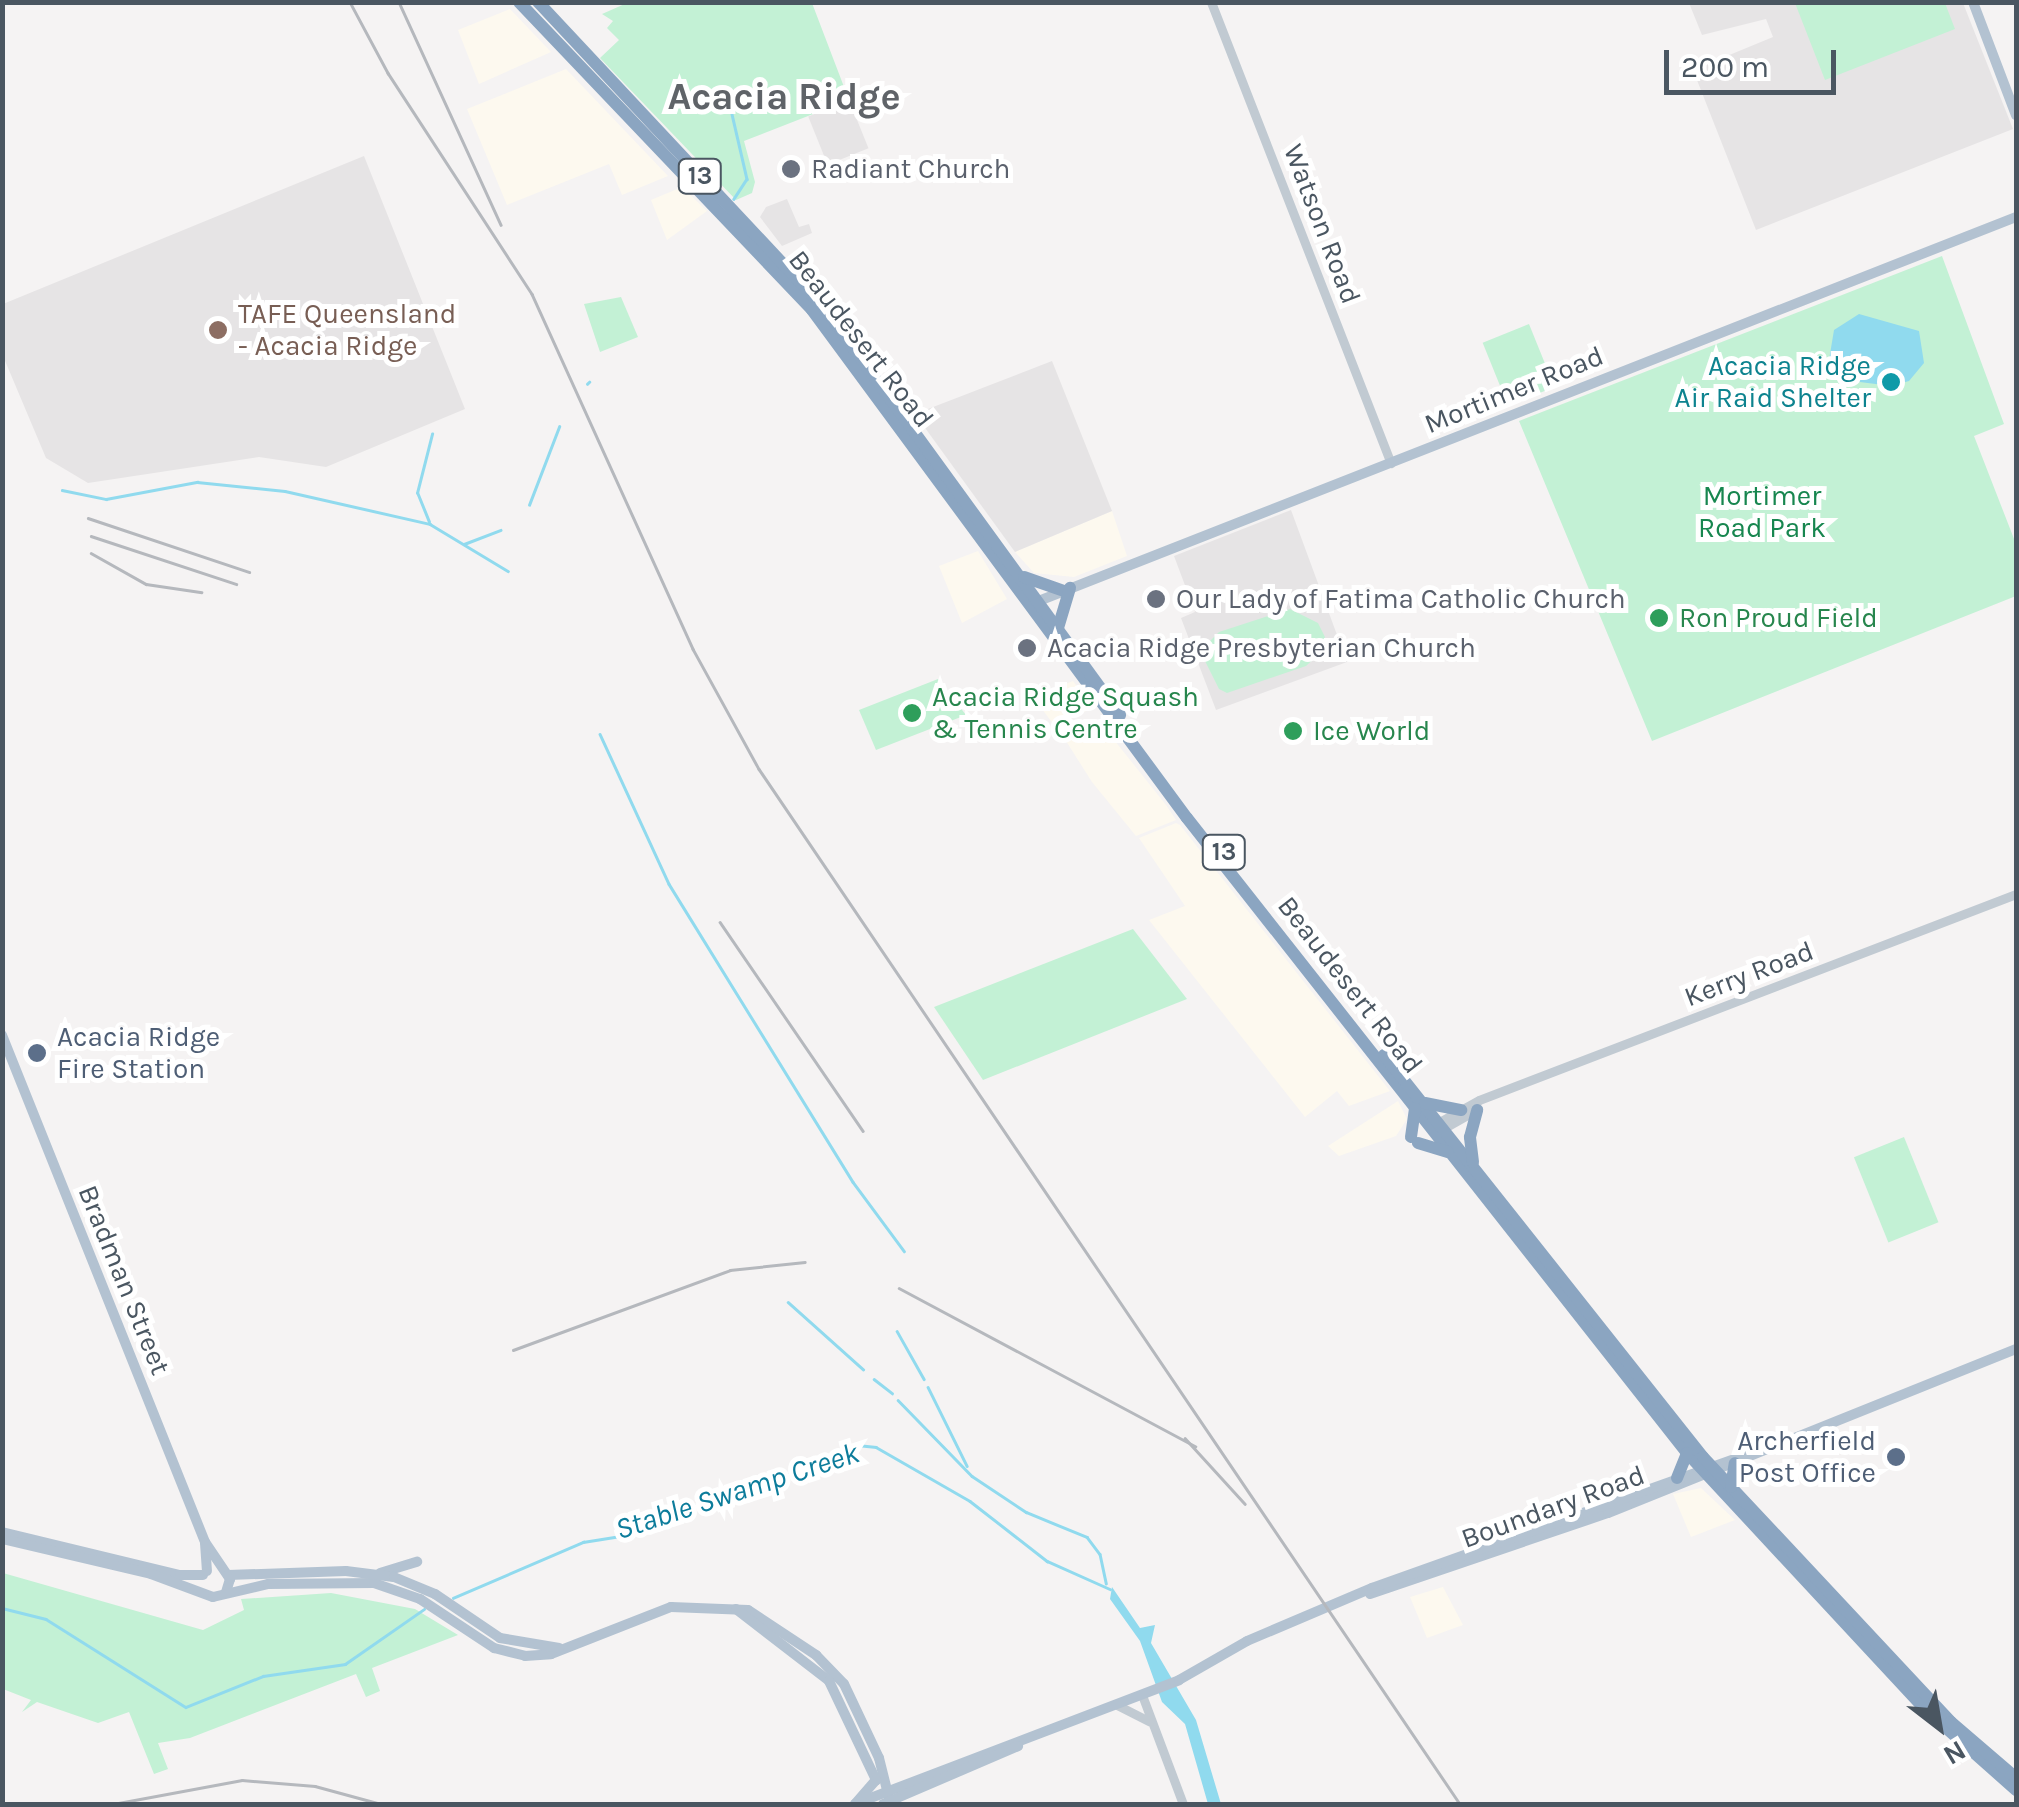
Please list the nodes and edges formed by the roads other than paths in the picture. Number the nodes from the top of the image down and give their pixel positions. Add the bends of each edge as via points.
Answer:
1 (519, 2) edge
2 (538, 2) edge
3 (1210, 2) edge
4 (1973, 2) edge
5 (2016, 115) edge
6 (2016, 218) edge
7 (1391, 463) junction
8 (1022, 576) junction
9 (1067, 589) junction
10 (1034, 603) junction
11 (1058, 628) junction
12 (2016, 894) edge
13 (2, 1034) edge
14 (1496, 1096) junction
15 (1419, 1105) junction
16 (1461, 1110) junction
17 (1476, 1110) junction
18 (1437, 1128) junction
19 (1450, 1152) junction
20 (1474, 1165) junction
21 (2016, 1348) edge
22 (1754, 1452) junction
23 (1687, 1454) junction
24 (1735, 1462) junction
25 (1708, 1470) junction
26 (1677, 1478) junction
27 (1731, 1487) junction
28 (2, 1532) edge
29 (2, 1540) edge
30 (204, 1542) junction
31 (417, 1562) dead end
32 (224, 1572) junction
33 (205, 1573) junction
34 (379, 1574) junction
35 (204, 1592) junction
36 (226, 1592) junction
37 (1364, 1594) junction
38 (502, 1645) junction
39 (834, 1679) junction
40 (1142, 1695) junction
41 (1117, 1705) junction
42 (1152, 1722) junction
43 (1023, 1743) junction
44 (878, 1758) junction
45 (2016, 1778) edge
46 (876, 1780) junction
47 (905, 1785) junction
48 (2016, 1790) edge
49 (885, 1799) edge
50 (855, 1804) edge
51 (1183, 1804) edge

1 - 10 highway, Beaudesert Road / 13 via 801,296
2 - 8 highway, Beaudesert Road / 13 via 822,305
3 - 7 street, Watson Road
4 - 5 main road
6 - 7 main road, Mortimer Road
7 - 9 main road, Mortimer Road
8 - 9 highway
8 - 10 highway, Beaudesert Road / 13
9 - 10 main road, Mortimer Road
9 - 11 highway
10 - 11 highway, Beaudesert Road / 13
10 - 15 highway, Beaudesert Road / 13
11 - 15 highway, Beaudesert Road / 13 via 1141,746
12 - 14 street, Kerry Road
13 - 30 main road, Bradman Street
14 - 16 street, Kerry Road
14 - 17 street, Kerry Road
15 - 16 highway
15 - 18 highway, Beaudesert Road / 13
15 - 19 highway via 1414,1140
16 - 18 street, Kerry Road
17 - 18 street, Kerry Road
17 - 20 highway via 1470,1136
18 - 19 highway, Beaudesert Road / 13
18 - 20 highway, Beaudesert Road / 13
19 - 23 highway, Beaudesert Road / 13
20 - 25 highway, Beaudesert Road / 13
21 - 22 main road, Boundary Road
22 - 24 main road, Boundary Road
22 - 25 main road, Boundary Road
23 - 25 highway, Beaudesert Road / 13
23 - 26 highway
24 - 25 main road, Boundary Road
24 - 27 highway
25 - 26 main road, Boundary Road
25 - 27 highway, Beaudesert Road / 13
25 - 37 main road, Boundary Road
25 - 48 highway, Beaudesert Road / 13 via 1941,1725
26 - 37 main road, Boundary Road
27 - 45 highway, Beaudesert Road / 13 via 1951,1722
28 - 33 main road via 180,1575
29 - 35 main road
30 - 32 main road, Bradman Street
30 - 33 main road, Bradman Street
31 - 34 main road
32 - 33 main road
32 - 34 main road
32 - 36 main road
33 - 35 main road, Bradman Street
34 - 38 main road via 426,1589
35 - 36 main road
36 - 38 main road via 339,1579 374,1583 420,1599
37 - 40 main road, Boundary Road via 1248,1641
38 - 39 main road via 533,1656 671,1607 735,1609 773,1623
39 - 44 main road
39 - 46 main road
40 - 41 main road, Boundary Road
40 - 42 street
41 - 42 street
41 - 43 main road, Boundary Road
42 - 51 street
43 - 47 main road, Boundary Road
43 - 49 main road, Boundary Road
44 - 47 main road via 888,1776
44 - 49 main road
46 - 49 main road
46 - 50 main road
47 - 49 main road, Boundary Road
49 - 50 main road, Boundary Road

